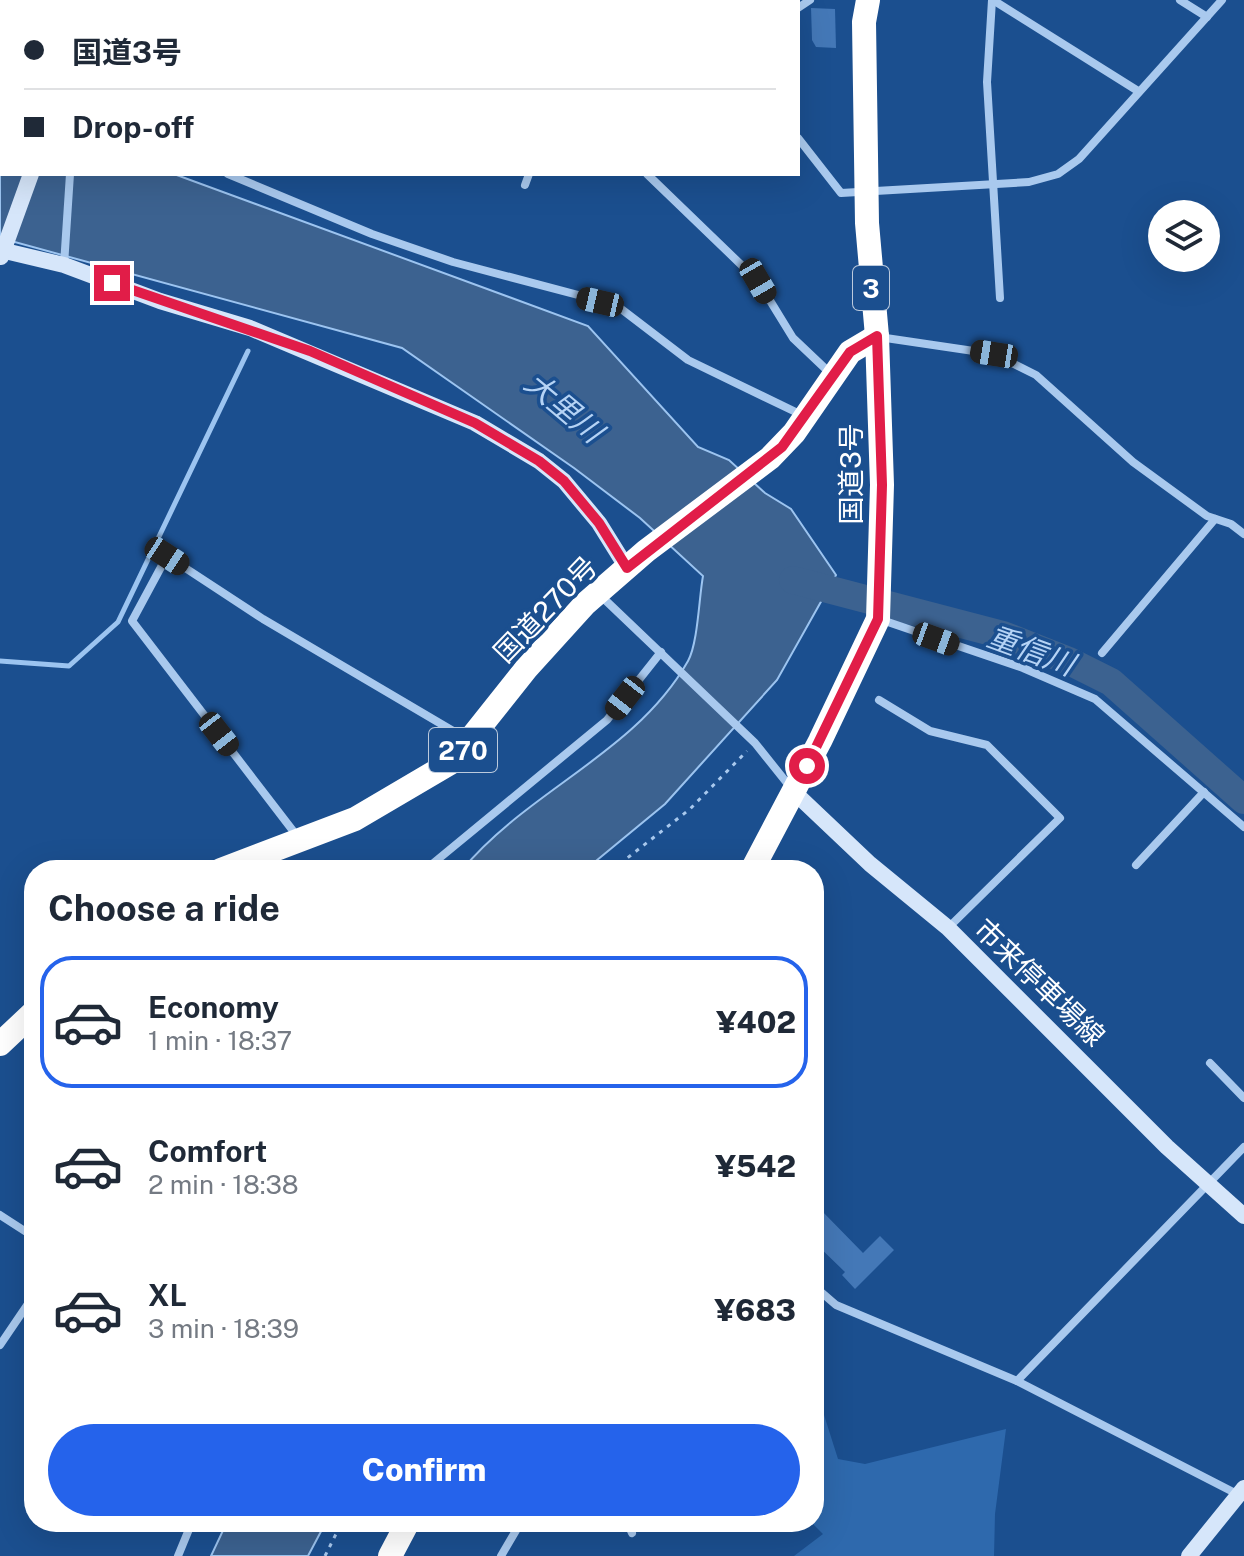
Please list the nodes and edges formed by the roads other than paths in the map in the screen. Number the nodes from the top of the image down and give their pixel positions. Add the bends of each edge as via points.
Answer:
1 (868, 0) edge
2 (993, 0) edge
3 (1180, 0) edge
4 (1222, 0) edge
5 (1207, 17) junction
6 (1138, 91) junction
7 (800, 141) edge
8 (30, 176) edge
9 (70, 176) edge
10 (233, 176) edge
11 (528, 176) edge
12 (649, 176) edge
13 (992, 184) junction
14 (525, 185) dead end
15 (866, 192) junction
16 (4, 250) edge
17 (65, 262) junction
18 (1000, 298) dead end
19 (877, 336) junction
20 (832, 375) junction
21 (805, 416) junction
22 (1215, 519) junction
23 (1244, 534) edge
24 (627, 568) junction
25 (598, 593) junction
26 (878, 619) junction
27 (1102, 653) dead end
28 (664, 655) junction
29 (879, 700) dead end
30 (470, 742) junction
31 (794, 792) junction
32 (1204, 792) junction
33 (1244, 827) edge
34 (300, 840) junction
35 (247, 860) edge
36 (437, 860) edge
37 (757, 860) edge
38 (1136, 865) dead end
39 (948, 928) junction
40 (24, 1021) edge
41 (0, 1044) edge
42 (1210, 1063) dead end
43 (1244, 1098) edge
44 (1244, 1147) edge
45 (1210, 1182) junction
46 (0, 1215) edge
47 (1244, 1216) edge
48 (24, 1231) edge
49 (824, 1295) edge
50 (24, 1310) edge
51 (0, 1345) edge
52 (1017, 1381) junction
53 (1242, 1493) edge
54 (188, 1532) edge
55 (403, 1532) edge
56 (515, 1532) edge
57 (178, 1556) edge
58 (390, 1556) edge
59 (501, 1556) edge
60 (1189, 1556) edge

1 - 15 highway, 国道3号 / 3
2 - 6 street
2 - 13 street via 987,82
3 - 5 street
4 - 5 street
5 - 6 street
6 - 13 street via 1079,159 1058,174
7 - 15 street via 841,193
8 - 16 street
9 - 17 street
10 - 21 street via 453,262 616,305 688,360
11 - 14 street
12 - 20 street via 758,281 793,338
13 - 15 street
13 - 18 street
15 - 19 highway, 国道3号 / 3
16 - 17 street
17 - 24 street via 310,351 475,423 564,481
19 - 20 highway, 国道270号 / 270 via 855,347
19 - 22 street via 994,354 1036,375 1133,462
19 - 26 highway, 国道3号 / 3 via 882,485
20 - 21 highway, 国道270号 / 270
21 - 24 highway, 国道270号 / 270 via 782,447
22 - 23 street
22 - 27 street
24 - 25 highway, 国道270号 / 270
25 - 28 street
25 - 30 highway, 国道270号 / 270 via 553,636
26 - 31 highway, 国道3号 / 3
26 - 32 street via 1023,668 1095,699
28 - 31 street via 752,740
28 - 36 street via 607,720
29 - 39 street via 930,731 987,745 1060,818
30 - 34 highway, 国道270号 / 270 via 436,774 380,807
30 - 34 street via 167,556 132,621
31 - 37 highway, 国道3号 / 3
31 - 39 street, 市来停車場線
32 - 33 street
32 - 38 street
34 - 35 highway, 国道270号 / 270
39 - 45 street, 市来停車場線 via 1167,1147
40 - 41 highway
42 - 43 street
44 - 45 street
45 - 47 street, 市来停車場線
45 - 52 street
46 - 48 street
49 - 52 street via 836,1305
50 - 51 street
52 - 53 street
53 - 60 street
54 - 57 street
55 - 58 highway
56 - 59 street

